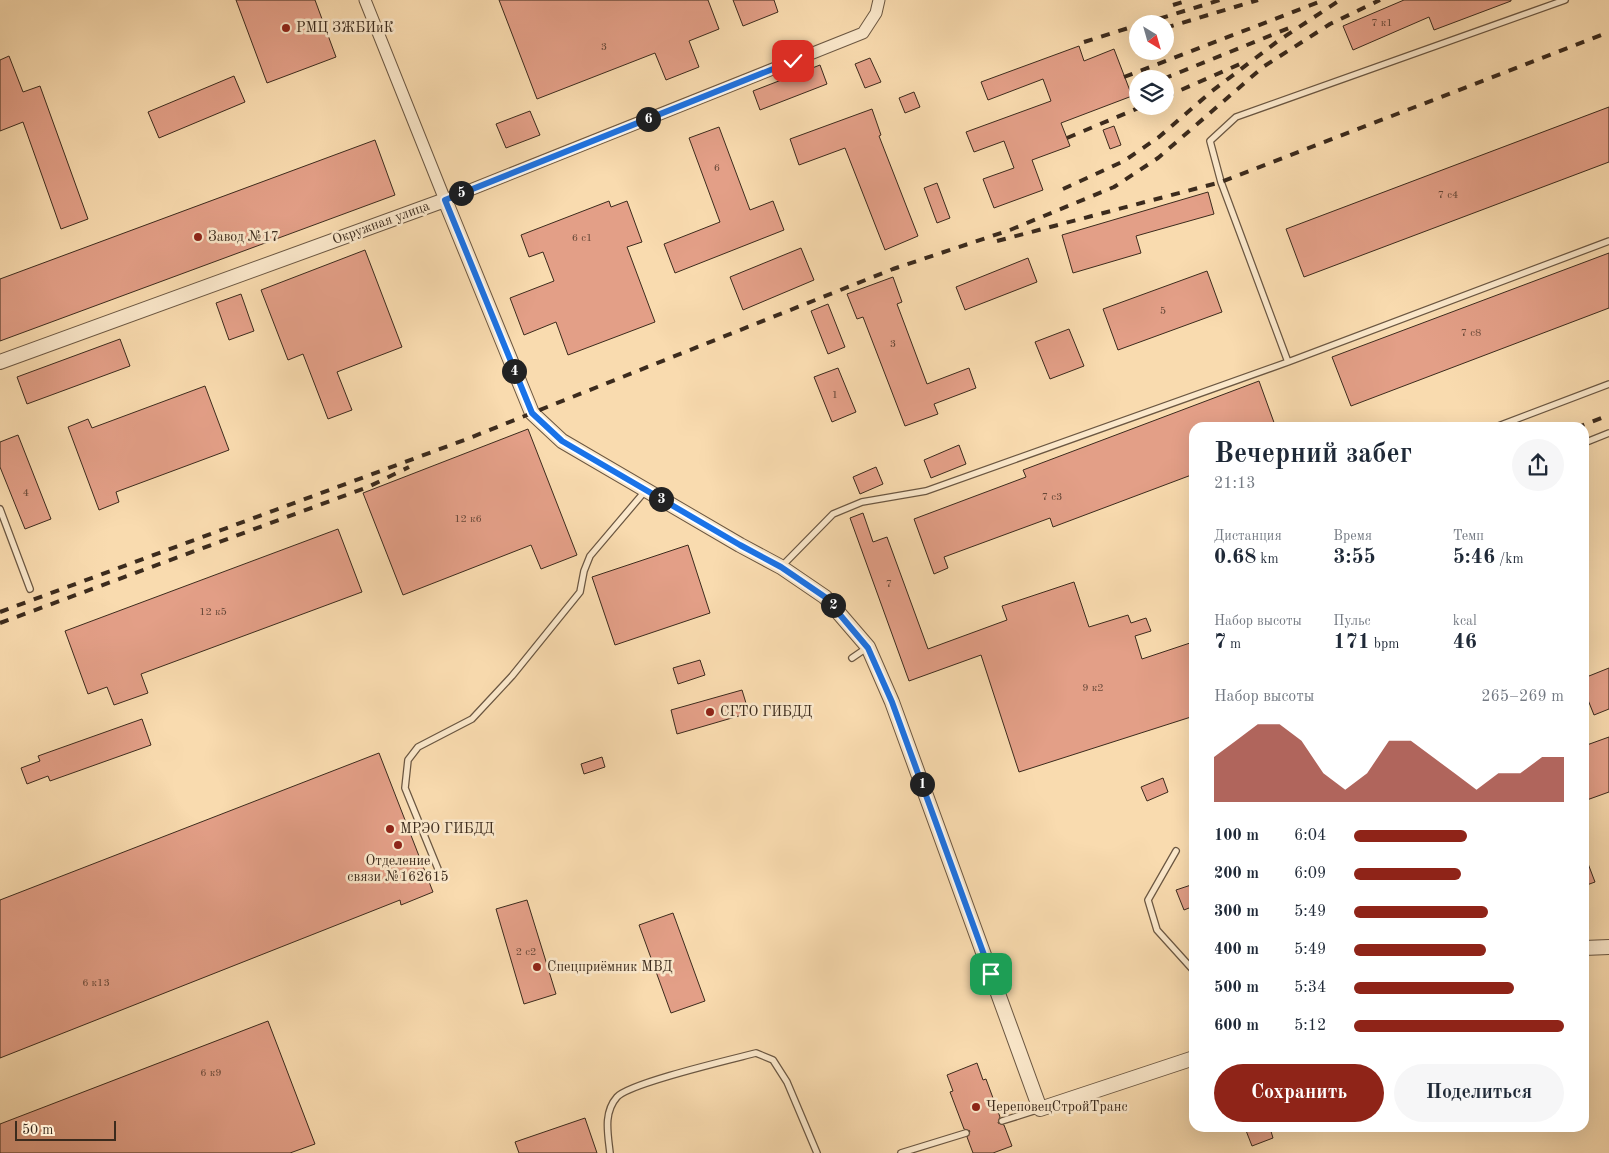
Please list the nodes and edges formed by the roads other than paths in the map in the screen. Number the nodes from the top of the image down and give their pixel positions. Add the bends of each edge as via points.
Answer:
1 (365, 0) edge
2 (879, 0) edge
3 (1565, 0) edge
4 (445, 200) junction
5 (1609, 241) edge
6 (0, 362) edge
7 (1288, 362) junction
8 (1609, 384) edge
9 (1509, 422) edge
10 (1609, 433) edge
11 (1589, 441) edge
12 (646, 490) junction
13 (0, 509) edge
14 (781, 567) junction
15 (30, 590) dead end
16 (868, 648) junction
17 (852, 658) dead end
18 (1176, 851) dead end
19 (438, 869) dead end
20 (1609, 947) edge
21 (1589, 948) edge
22 (1189, 965) edge
23 (1189, 1060) edge
24 (1040, 1109) junction
25 (1002, 1121) dead end
26 (966, 1133) dead end
27 (610, 1153) edge
28 (817, 1153) edge
29 (901, 1153) edge

1 - 4 street
2 - 4 street, Окружная улица via 876,13 863,33
3 - 7 lane via 1236,117 1210,141 1221,182
4 - 6 street, Окружная улица
4 - 12 street via 532,413 562,441
5 - 7 lane
7 - 14 lane via 926,491 862,502 834,514
8 - 9 lane
10 - 11 lane
12 - 14 street
12 - 19 lane via 590,556 580,592 512,676 472,719 418,747 408,760 406,788
13 - 15 lane
14 - 16 street via 825,597
16 - 17 lane
16 - 24 street via 892,702
18 - 22 lane via 1148,900 1157,930
20 - 21 street
23 - 24 street
24 - 25 lane
26 - 29 lane
27 - 28 lane via 607,1117 617,1096 638,1085 756,1053 773,1060 788,1082

